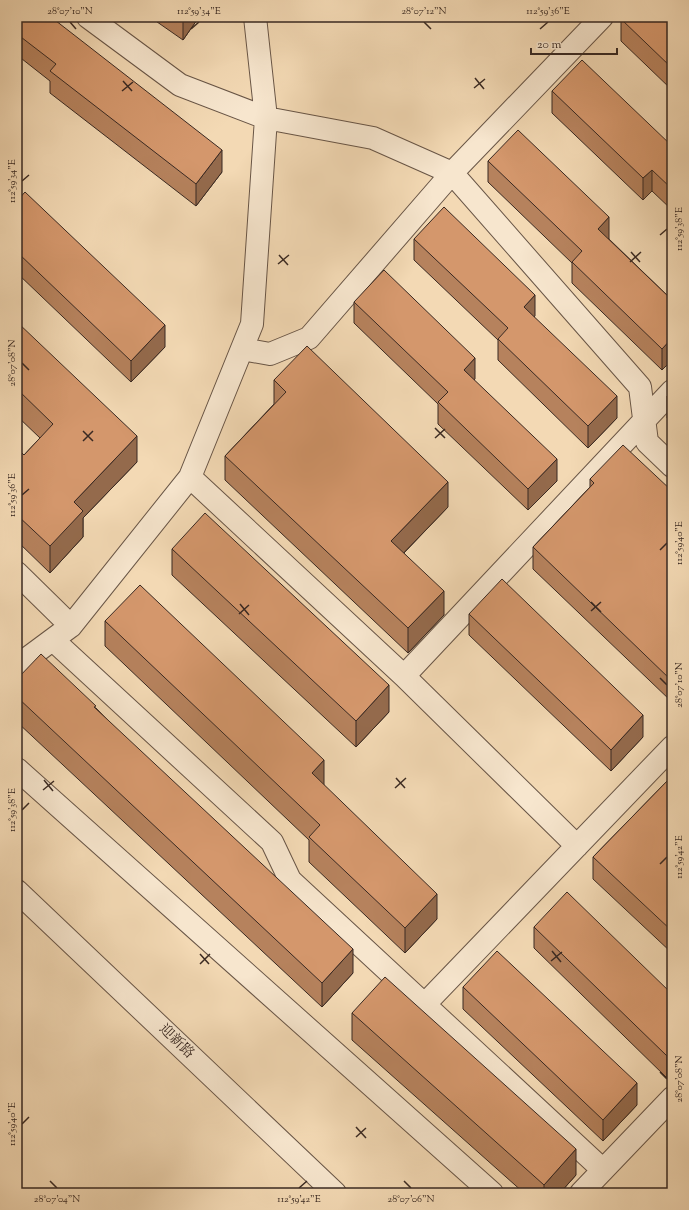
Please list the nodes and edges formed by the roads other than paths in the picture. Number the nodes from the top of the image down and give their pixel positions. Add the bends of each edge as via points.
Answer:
1 (88, 17) edge
2 (255, 17) edge
3 (602, 17) edge
4 (266, 118) junction
5 (452, 173) junction
6 (242, 349) junction
7 (672, 391) edge
8 (644, 420) junction
9 (672, 466) edge
10 (190, 477) junction
11 (17, 574) edge
12 (72, 626) junction
13 (53, 640) junction
14 (17, 666) edge
15 (404, 676) junction
16 (672, 747) edge
17 (17, 770) edge
18 (577, 846) junction
19 (17, 891) edge
20 (424, 1006) junction
21 (672, 1098) edge
22 (603, 1170) junction
23 (335, 1193) edge
24 (492, 1193) edge
25 (581, 1193) edge

1 - 4 street via 180,85
2 - 4 street
3 - 5 street
4 - 5 street via 373,138
4 - 6 street via 252,324
5 - 6 street via 309,338 270,354
5 - 8 street via 640,387
6 - 10 street
7 - 8 street
8 - 9 street via 647,442
8 - 15 street
10 - 12 street
10 - 15 street
11 - 12 street
12 - 13 street
13 - 14 street
13 - 20 street via 272,842 290,880
15 - 18 street
16 - 18 street
17 - 24 street
18 - 20 street
19 - 23 street, 迎新路
20 - 22 street
21 - 22 street
22 - 25 street

